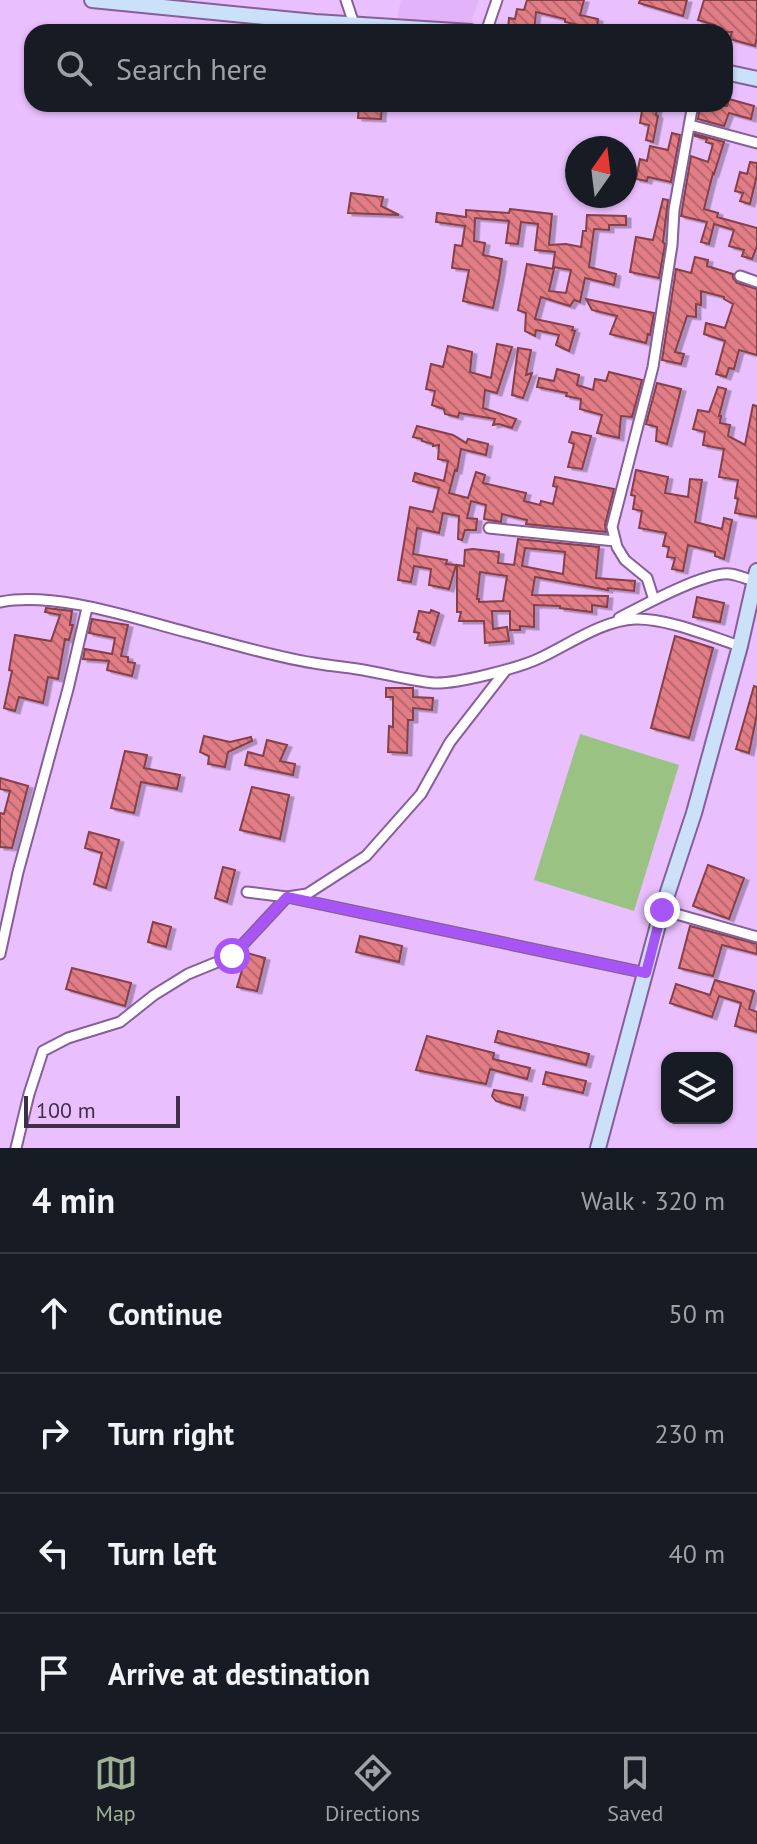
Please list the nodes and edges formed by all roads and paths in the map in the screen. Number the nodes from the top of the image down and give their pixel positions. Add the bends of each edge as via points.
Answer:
1 (92, 0) edge
2 (346, 0) edge
3 (497, 0) edge
4 (354, 24) joint
5 (489, 24) edge
6 (733, 74) edge
7 (757, 79) edge
8 (692, 112) edge
9 (690, 125) junction
10 (757, 143) edge
11 (740, 276) dead end
12 (757, 282) edge
13 (489, 528) dead end
14 (615, 541) junction
15 (756, 576) edge
16 (654, 600) junction
17 (0, 602) edge
18 (87, 608) junction
19 (609, 624) junction
20 (740, 646) junction
21 (506, 670) junction
22 (247, 892) dead end
23 (287, 897) junction
24 (662, 910) junction
25 (757, 937) edge
26 (0, 954) edge
27 (646, 973) junction
28 (16, 1148) edge
29 (598, 1148) edge

1 - 4 street
2 - 4 street
3 - 5 street
6 - 7 street
8 - 9 street
9 - 10 street
9 - 14 street via 653,367 612,527
11 - 12 street
13 - 14 street
14 - 16 street via 625,560 647,578
15 - 16 street via 714,575
15 - 20 street
16 - 19 street
17 - 18 street via 29,599
18 - 21 street via 284,657 414,681 445,683
18 - 26 street
19 - 20 street via 655,620
19 - 21 street
20 - 24 street
21 - 23 street via 450,742 421,794 366,856 307,894
22 - 23 street
23 - 27 street
23 - 28 street via 232,956 188,974 120,1022 43,1051
24 - 25 street
24 - 27 street
27 - 29 street

